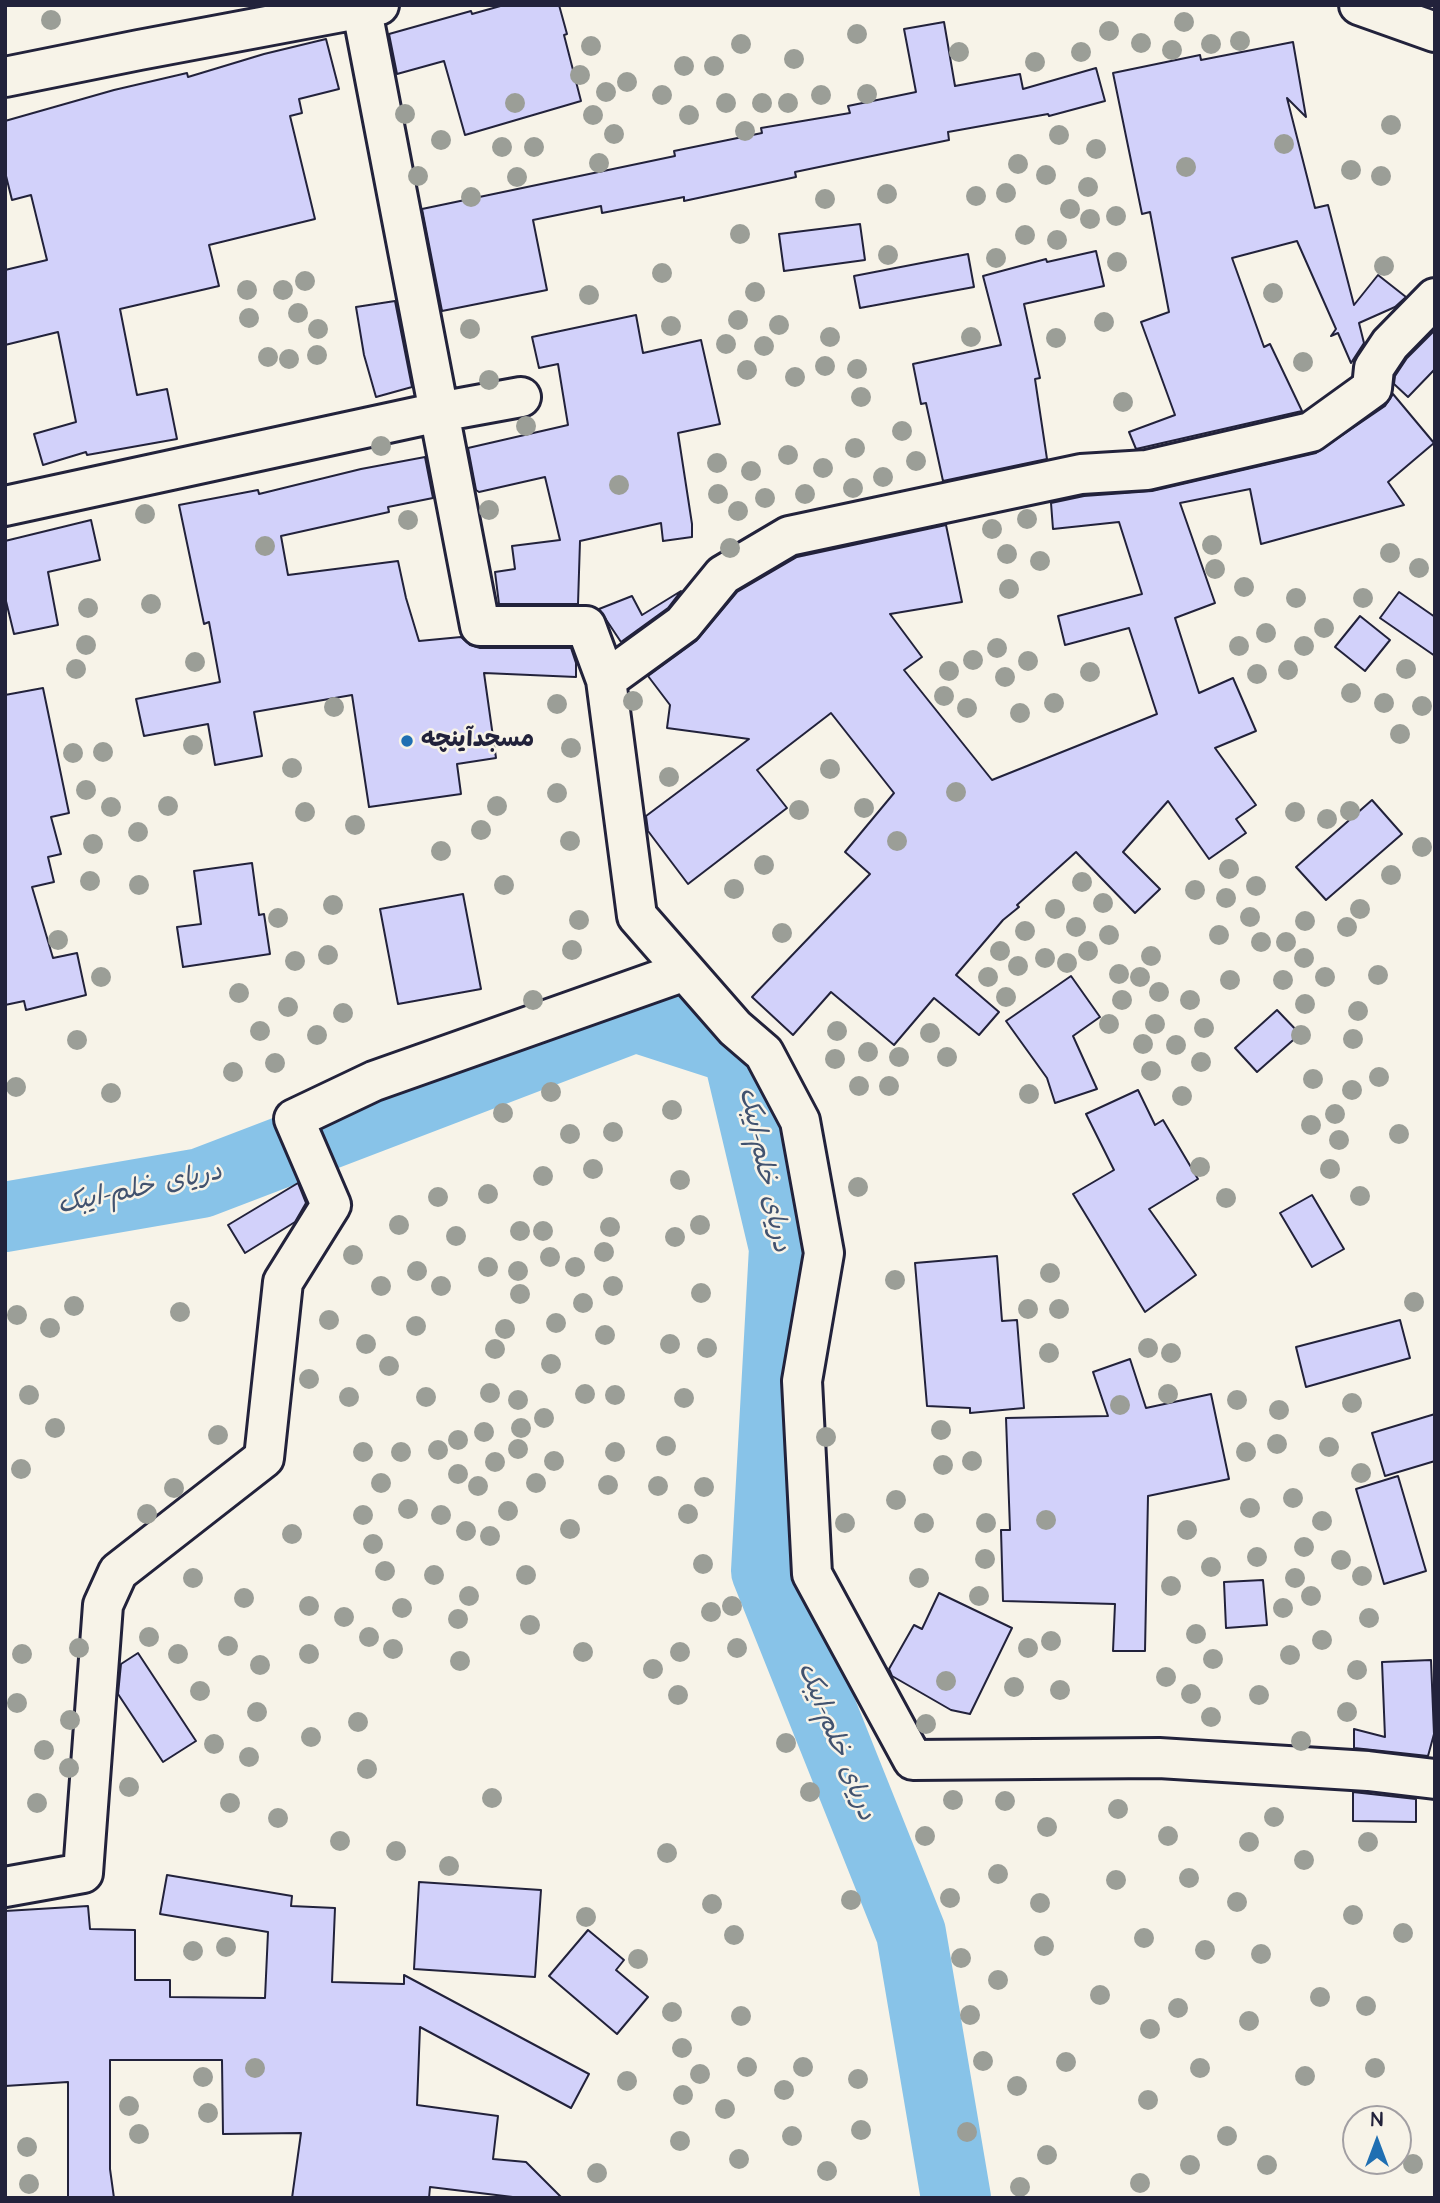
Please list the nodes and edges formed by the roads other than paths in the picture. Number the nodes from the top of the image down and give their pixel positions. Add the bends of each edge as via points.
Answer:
1 (1359, 5) edge
2 (367, 6) edge
3 (1435, 32) edge
4 (5, 77) edge
5 (1435, 298) edge
6 (521, 397) dead end
7 (439, 412) junction
8 (5, 506) edge
9 (606, 680) junction
10 (685, 971) junction
11 (1435, 1779) edge
12 (5, 1887) edge

1 - 3 street
2 - 4 street
2 - 7 street
5 - 9 street via 1390,344 1374,368 1372,388 1311,432 1147,470 1081,474 789,536 723,575 683,624
6 - 7 street
7 - 8 street
7 - 9 street via 480,625 586,626
9 - 10 street via 637,916
10 - 11 street via 764,1054 800,1121 824,1253 802,1381 812,1574 913,1760 1159,1758
10 - 12 street via 374,1081 294,1119 331,1205 283,1282 264,1458 118,1572 103,1605 83,1872

